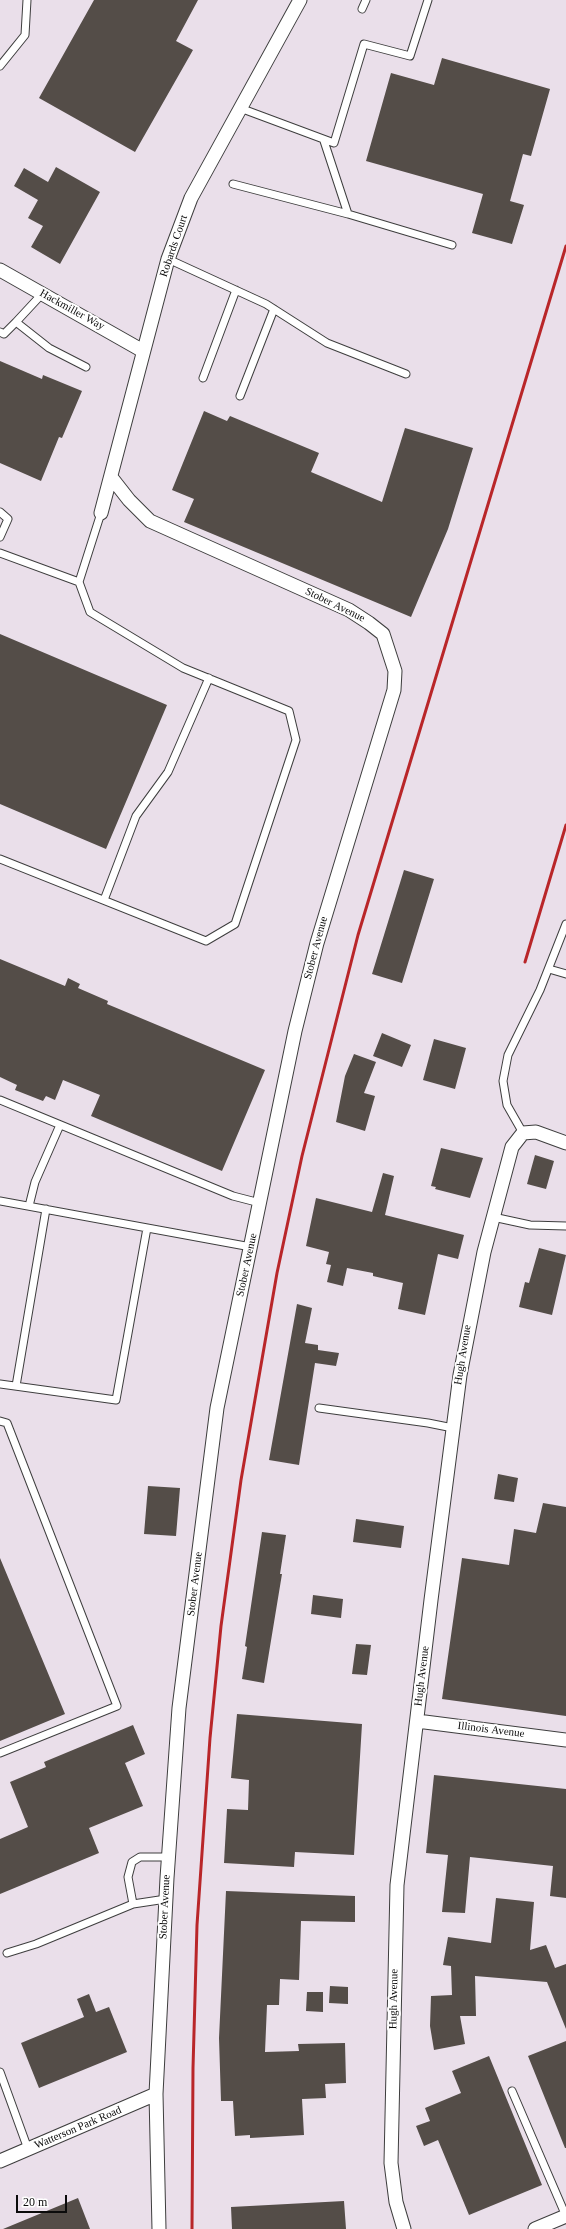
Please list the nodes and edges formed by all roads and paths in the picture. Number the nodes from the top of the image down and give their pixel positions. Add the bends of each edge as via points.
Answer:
1 (26, 0) edge
2 (300, 0) edge
3 (366, 0) edge
4 (428, 0) edge
5 (362, 10) dead end
6 (0, 66) edge
7 (240, 108) junction
8 (324, 141) junction
9 (233, 184) dead end
10 (348, 214) junction
11 (452, 245) dead end
12 (168, 259) junction
13 (0, 270) edge
14 (236, 290) junction
15 (42, 294) junction
16 (274, 309) junction
17 (16, 322) junction
18 (0, 332) edge
19 (143, 350) junction
20 (86, 366) dead end
21 (406, 374) dead end
22 (203, 378) dead end
23 (240, 396) dead end
24 (111, 476) junction
25 (0, 512) edge
26 (101, 513) joint
27 (0, 537) edge
28 (0, 553) edge
29 (79, 582) junction
30 (209, 678) junction
31 (0, 859) edge
32 (104, 900) junction
33 (566, 924) edge
34 (549, 969) junction
35 (566, 974) edge
36 (0, 1100) edge
37 (60, 1124) junction
38 (523, 1133) junction
39 (566, 1143) edge
40 (0, 1202) edge
41 (260, 1203) junction
42 (29, 1206) junction
43 (46, 1209) junction
44 (493, 1217) junction
45 (566, 1226) edge
46 (147, 1228) junction
47 (251, 1246) junction
48 (0, 1384) edge
49 (16, 1386) junction
50 (320, 1408) dead end
51 (0, 1421) edge
52 (453, 1428) junction
53 (417, 1721) junction
54 (566, 1740) edge
55 (0, 1753) edge
56 (168, 1857) junction
57 (166, 1899) junction
58 (134, 1904) junction
59 (7, 1953) dead end
60 (0, 2072) edge
61 (512, 2091) dead end
62 (156, 2094) junction
63 (28, 2149) junction
64 (0, 2161) edge
65 (566, 2216) edge
66 (158, 2229) edge
67 (404, 2229) edge
68 (535, 2229) edge

1 - 6 lane via 25,35
2 - 7 street, Robards Court
3 - 5 lane
4 - 8 lane via 410,56 364,44 334,143
7 - 8 lane
7 - 12 street, Robards Court via 191,198
8 - 10 lane
9 - 10 lane
10 - 11 lane
12 - 14 lane
12 - 19 street, Robards Court
13 - 15 street, Hackmiller Way
14 - 16 lane
14 - 22 lane
15 - 17 lane
15 - 19 street, Hackmiller Way
16 - 21 lane via 327,343
16 - 23 lane
17 - 18 lane via 4,334
17 - 20 lane via 49,348
19 - 24 street, Robards Court
24 - 26 street, Robards Court
24 - 41 street, Stober Avenue via 129,500 150,521 349,610 370,623 383,634 395,671 394,690 315,950 295,1031
25 - 27 lane via 8,519
26 - 29 lane
28 - 29 lane
29 - 30 lane via 90,612 183,668
30 - 32 lane via 168,772 136,816
30 - 32 lane via 289,710 296,740 235,924 206,941
31 - 32 lane
33 - 34 lane
34 - 35 lane
34 - 38 lane via 508,1055 503,1081 508,1105
36 - 37 lane
37 - 41 lane via 233,1196
37 - 42 lane via 34,1182
38 - 39 street via 536,1132
38 - 44 street, Hugh Avenue via 512,1147
40 - 42 lane
41 - 47 street, Stober Avenue
42 - 43 lane
43 - 46 lane
43 - 49 lane
44 - 45 lane via 530,1225
44 - 52 street, Hugh Avenue via 469,1322
46 - 47 lane
46 - 49 lane via 116,1400
47 - 56 street, Stober Avenue via 217,1408 179,1708
48 - 49 lane
50 - 52 lane via 428,1422
51 - 55 lane via 7,1423 117,1706
52 - 53 street, Hugh Avenue
53 - 54 street, Illinois Avenue
53 - 67 street, Hugh Avenue via 397,1885 392,2104 393,2190
56 - 57 street, Stober Avenue
56 - 58 lane via 140,1857 132,1862 128,1877
57 - 58 lane
57 - 62 street, Stober Avenue
58 - 59 lane via 36,1944
60 - 63 lane
61 - 65 lane
62 - 63 street, Watterson Park Road
62 - 66 street, Stober Avenue
63 - 64 street, Watterson Park Road
65 - 68 street

